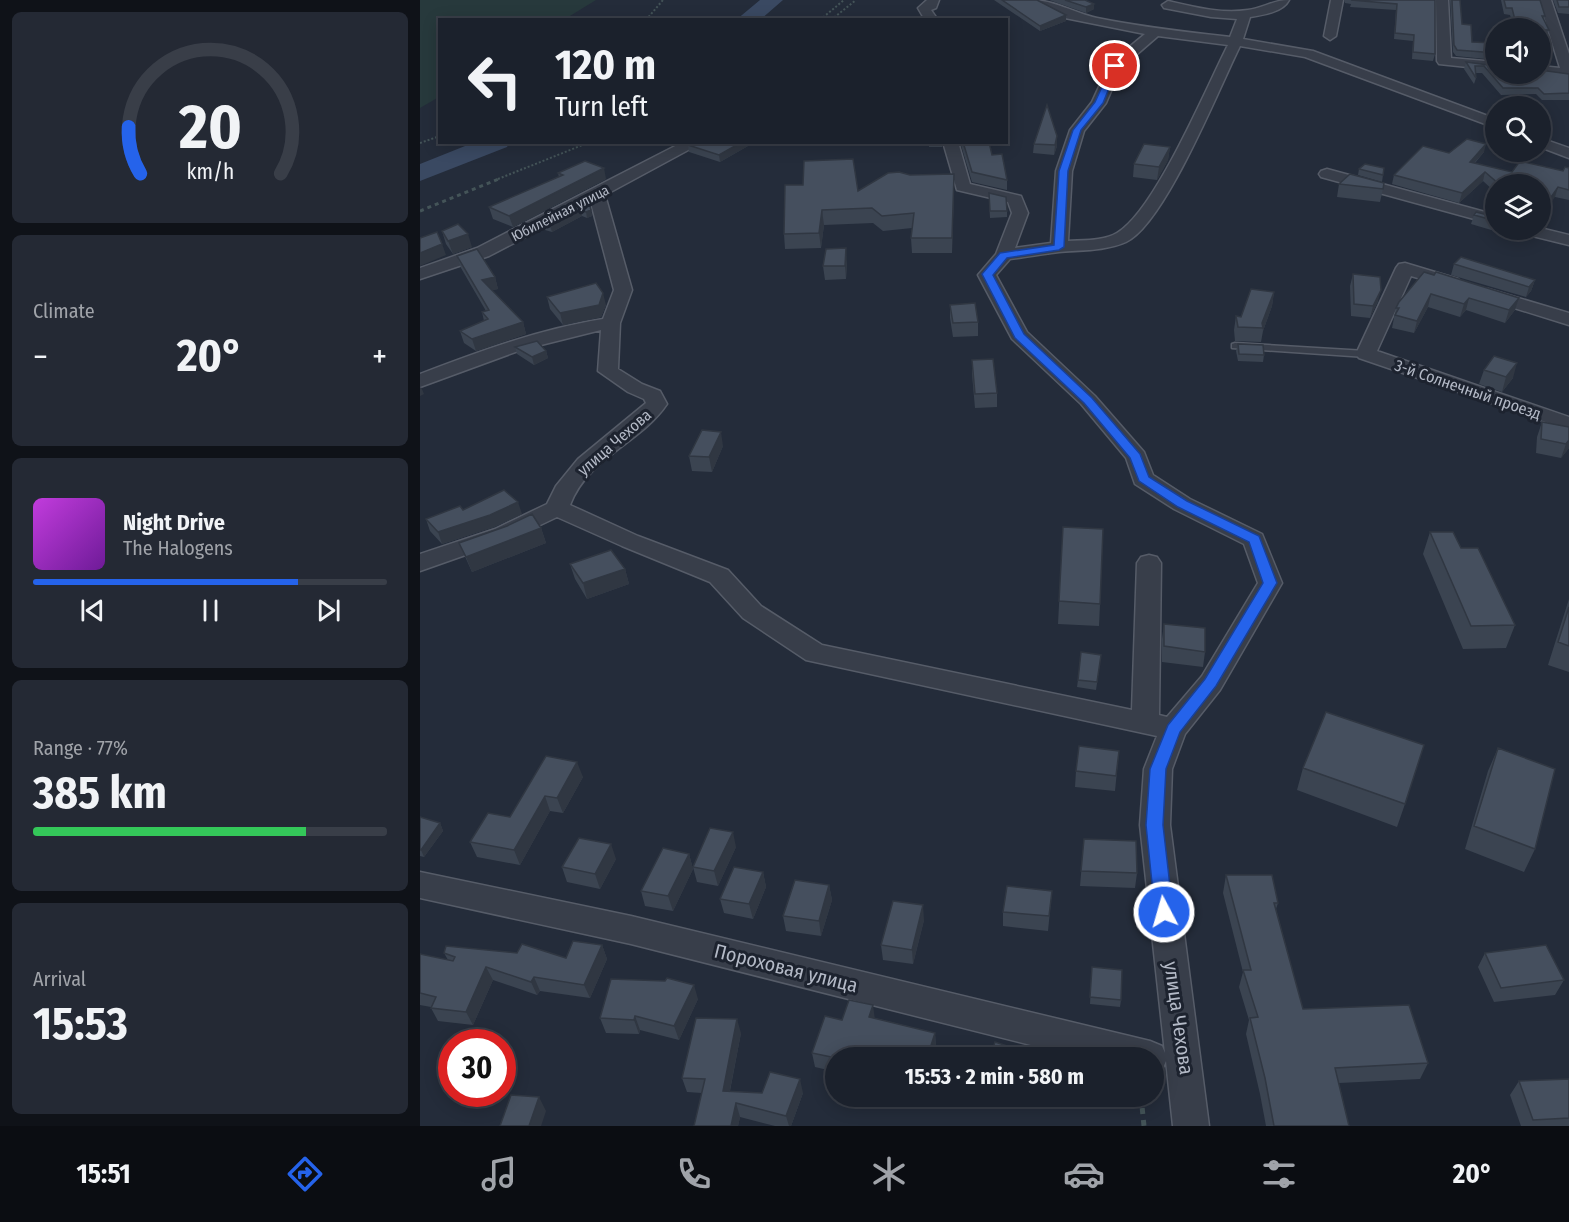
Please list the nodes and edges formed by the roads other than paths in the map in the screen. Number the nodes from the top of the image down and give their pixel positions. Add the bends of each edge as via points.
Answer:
1 (933, 0) edge
2 (1036, 0) edge
3 (1283, 0) edge
4 (1337, 0) edge
5 (1442, 0) edge
6 (1545, 0) edge
7 (1168, 5) dead end
8 (1245, 14) junction
9 (931, 18) edge
10 (1155, 33) junction
11 (1330, 36) dead end
12 (1235, 43) junction
13 (1485, 65) edge
14 (1551, 71) edge
15 (1568, 73) edge
16 (1485, 120) edge
17 (692, 144) edge
18 (951, 144) edge
19 (1551, 146) edge
20 (1569, 153) edge
21 (1327, 174) dead end
22 (597, 194) junction
23 (1485, 217) edge
24 (1551, 235) edge
25 (1569, 240) edge
26 (1059, 247) junction
27 (1004, 255) junction
28 (420, 274) edge
29 (1569, 319) edge
30 (612, 323) junction
31 (1235, 346) dead end
32 (1366, 354) junction
33 (420, 381) edge
34 (1569, 424) edge
35 (557, 508) junction
36 (420, 563) edge
37 (1149, 563) dead end
38 (1159, 726) junction
39 (420, 886) edge
40 (1110, 1047) edge
41 (1163, 1047) edge
42 (1164, 1062) edge
43 (1191, 1126) edge

1 - 9 street via 932,5 924,8
2 - 10 street via 1069,15
3 - 8 street
4 - 11 street
5 - 13 street via 1444,61
6 - 15 street
7 - 8 street
8 - 12 street
10 - 12 street
10 - 26 street via 1115,66 1099,103 1077,130 1064,171
12 - 16 street via 1317,57
12 - 26 street via 1157,198 1141,222 1123,237
14 - 15 street
17 - 22 street, Юбилейная улица
18 - 27 street via 963,188 1015,199 1020,213
19 - 20 street
21 - 23 street
22 - 28 street, Юбилейная улица via 483,252
22 - 30 street, улица Чехова via 623,290
24 - 25 street
26 - 27 street
27 - 38 street, улица Чехова via 987,274 1019,336 1088,400 1136,457 1143,479 1182,504 1254,539 1270,583 1211,682
29 - 32 street via 1405,268
30 - 33 street via 526,343
30 - 35 street, улица Чехова via 608,371 653,395 657,404 588,462 561,492
31 - 32 lane
32 - 34 street, 3-й Солнечный проезд
35 - 36 street via 503,534
35 - 38 street via 719,576 752,612 815,653
37 - 38 street, улица Чехова
38 - 41 street, улица Чехова via 1155,825 1164,912
39 - 40 street, Пороховая улица via 631,930
42 - 43 street, улица Чехова

